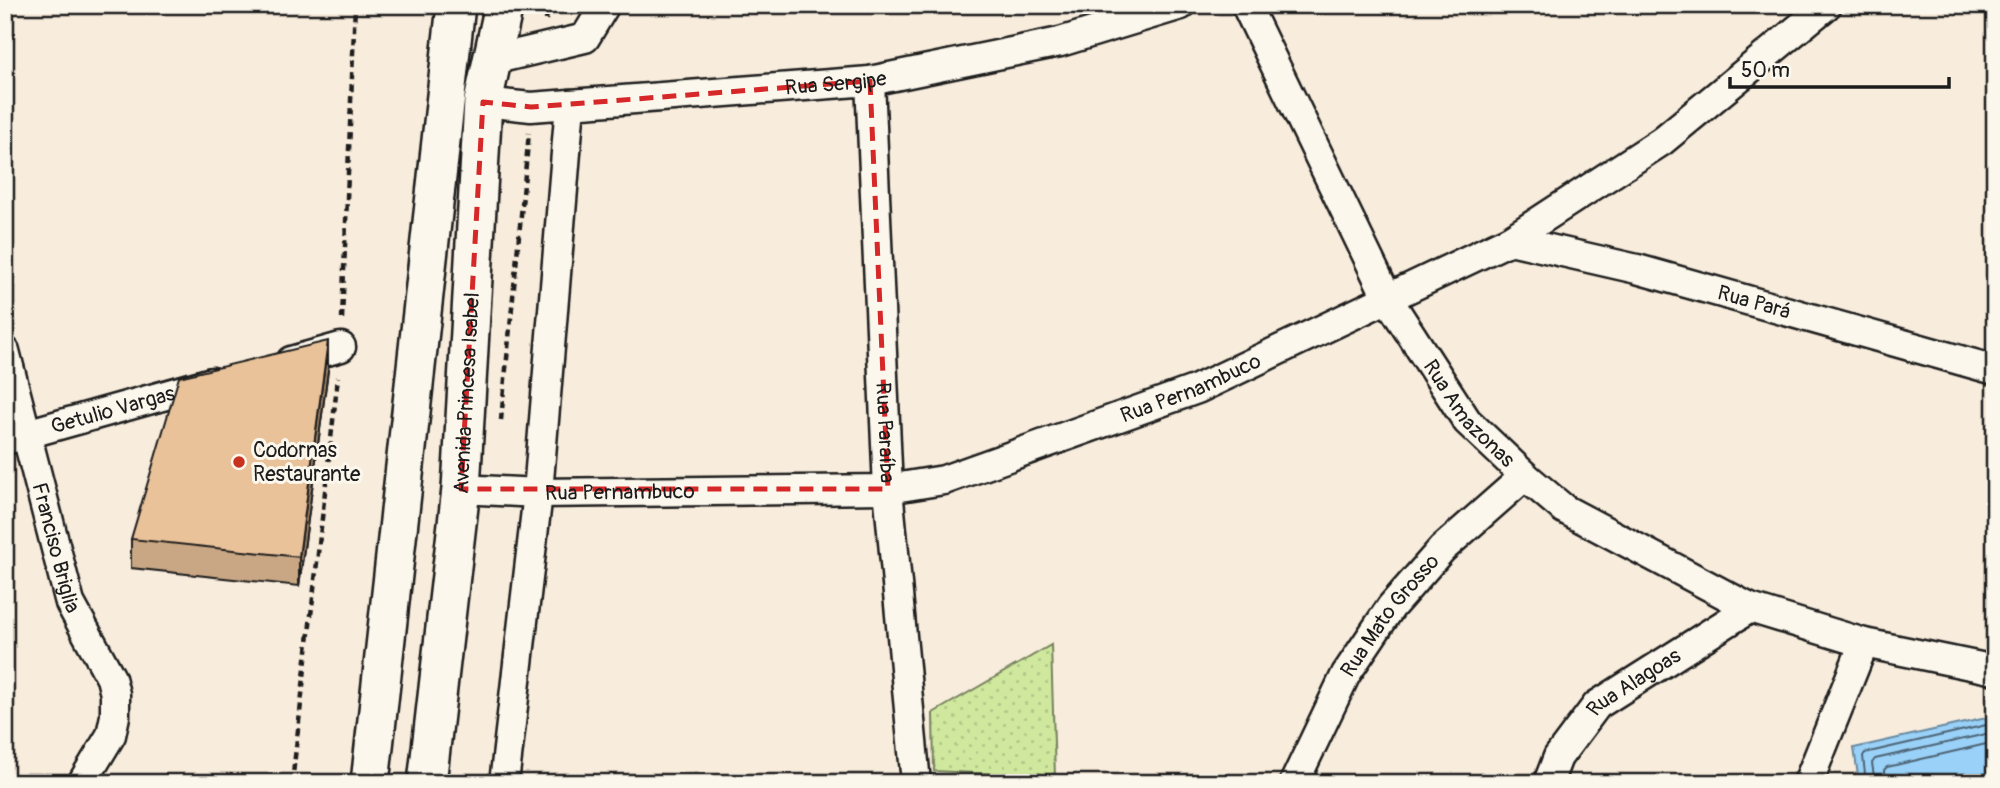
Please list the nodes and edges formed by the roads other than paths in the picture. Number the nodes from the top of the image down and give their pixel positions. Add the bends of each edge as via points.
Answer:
1 (456, 5) edge
2 (504, 5) edge
3 (605, 5) edge
4 (1181, 5) edge
5 (1246, 5) edge
6 (1827, 5) edge
7 (492, 60) junction
8 (870, 81) junction
9 (483, 102) junction
10 (570, 104) junction
11 (1510, 240) junction
12 (1388, 299) junction
13 (341, 347) road end
14 (5, 351) edge
15 (268, 367) edge
16 (1995, 370) edge
17 (230, 377) edge
18 (16, 436) edge
19 (1525, 476) junction
20 (461, 489) junction
21 (888, 489) junction
22 (538, 493) junction
23 (1750, 608) junction
24 (1864, 643) junction
25 (1992, 663) edge
26 (82, 783) edge
27 (370, 783) edge
28 (427, 783) edge
29 (505, 783) edge
30 (916, 783) edge
31 (1294, 783) edge
32 (1548, 783) edge
33 (1808, 783) edge

1 - 27 main road
2 - 7 main road, Avenida Princesa Isabel
3 - 7 street via 584,38
4 - 8 street, Rua Sergipe via 1060,42
5 - 12 street, Rua Amazonas
6 - 11 street, Rua Pernambuco via 1662,141
7 - 9 main road, Avenida Princesa Isabel
8 - 10 street, Rua Sergipe
8 - 21 street, Rua Paraíba
9 - 10 street, Rua Sergipe via 531,107
9 - 20 main road, Avenida Princesa Isabel
10 - 22 street
11 - 12 street, Rua Pernambuco
11 - 16 street, Rua Pará via 1637,269
12 - 19 street, Rua Amazonas via 1466,421
12 - 21 street, Rua Pernambuco via 1197,389 944,480
13 - 15 street
14 - 18 street, Franciso Briglia
17 - 18 street, Getulio Vargas
18 - 26 street, Franciso Briglia via 70,603 111,678 115,694 111,735
19 - 23 street, Rua Amazonas via 1564,509
19 - 31 street, Rua Mato Grosso via 1442,549 1391,607 1346,674
20 - 22 street, Rua Pernambuco
20 - 28 main road, Avenida Princesa Isabel
21 - 22 street, Rua Pernambuco
21 - 30 street, Rua Paraíba
22 - 29 street
23 - 24 street, Rua Amazonas
23 - 32 street, Rua Alagoas via 1597,705 1558,757
24 - 25 street, Rua Amazonas
24 - 33 street

